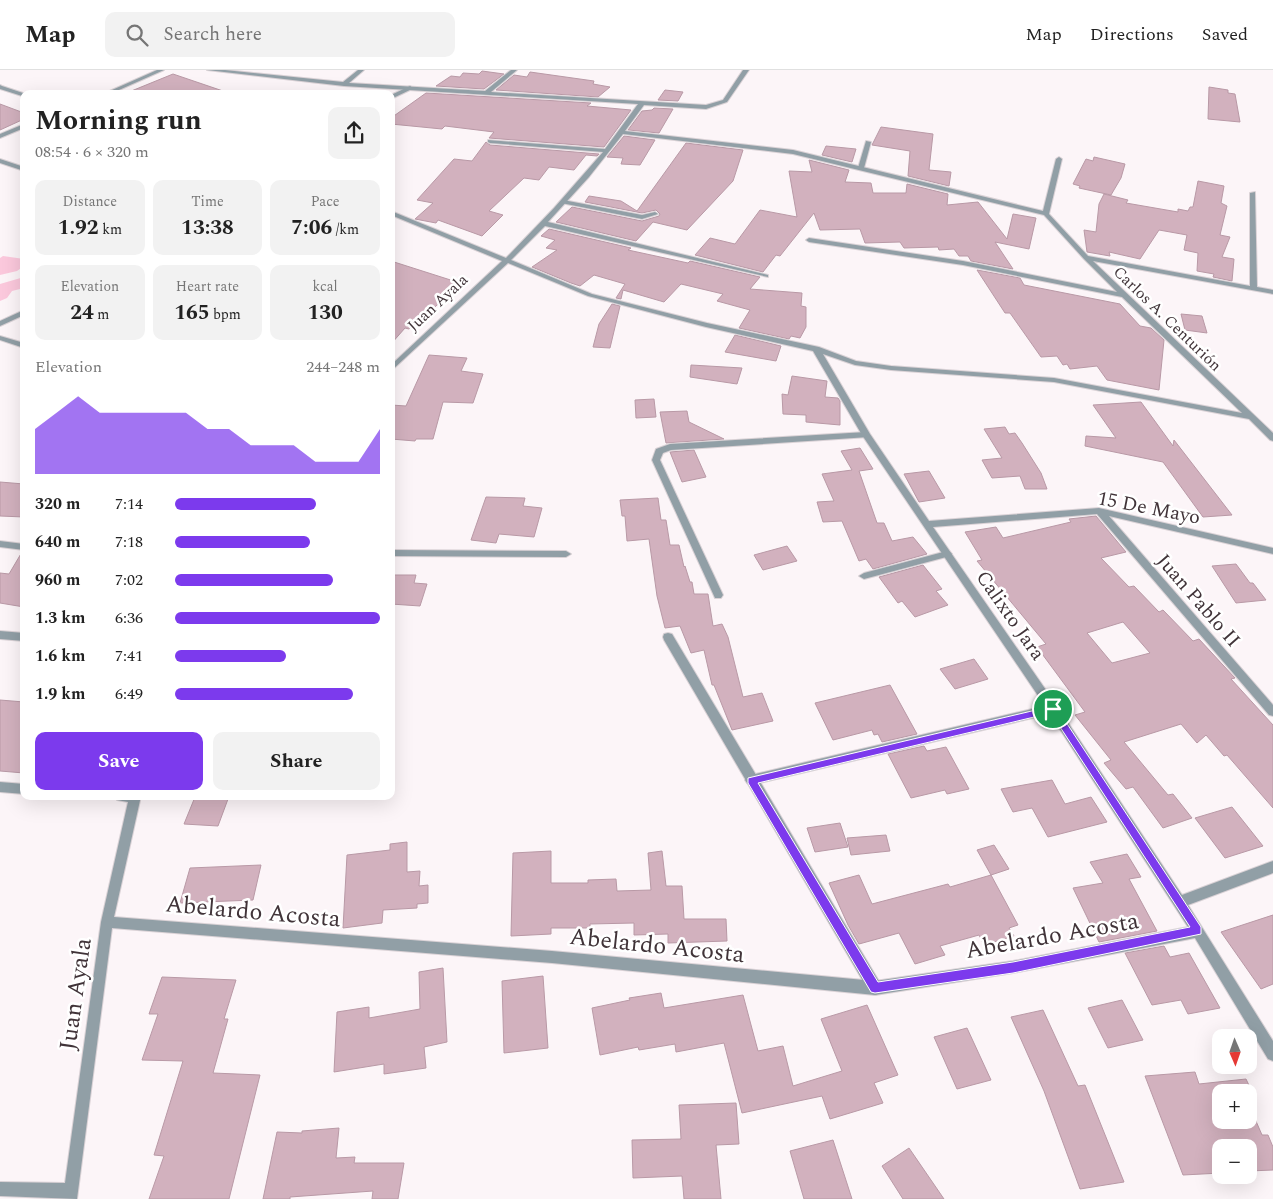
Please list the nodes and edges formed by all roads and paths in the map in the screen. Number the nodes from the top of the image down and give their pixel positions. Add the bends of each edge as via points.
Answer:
1 (161, 70) edge
2 (210, 70) edge
3 (361, 70) edge
4 (514, 70) edge
5 (746, 70) edge
6 (344, 84) junction
7 (0, 87) edge
8 (410, 88) junction
9 (114, 90) edge
10 (487, 92) junction
11 (20, 94) edge
12 (395, 95) edge
13 (642, 103) junction
14 (20, 128) edge
15 (623, 132) junction
16 (0, 136) edge
17 (490, 141) dead end
18 (868, 142) dead end
19 (606, 151) junction
20 (1059, 159) dead end
21 (0, 161) edge
22 (20, 168) edge
23 (861, 168) junction
24 (1252, 193) dead end
25 (563, 202) junction
26 (655, 214) dead end
27 (1046, 214) junction
28 (395, 215) edge
29 (542, 223) junction
30 (809, 240) dead end
31 (1086, 258) junction
32 (506, 261) junction
33 (766, 276) dead end
34 (1254, 288) junction
35 (1273, 292) edge
36 (1124, 295) junction
37 (20, 314) edge
38 (0, 324) edge
39 (0, 338) edge
40 (20, 345) edge
41 (816, 349) junction
42 (395, 364) edge
43 (1251, 416) junction
44 (866, 435) junction
45 (1273, 438) edge
46 (1098, 511) junction
47 (926, 524) junction
48 (0, 544) edge
49 (20, 546) edge
50 (1273, 551) edge
51 (395, 553) edge
52 (566, 554) dead end
53 (947, 554) junction
54 (864, 576) dead end
55 (718, 595) dead end
56 (0, 635) edge
57 (20, 636) edge
58 (668, 637) dead end
59 (1053, 709) junction
60 (1273, 712) edge
61 (751, 780) junction
62 (0, 787) edge
63 (20, 789) edge
64 (129, 800) edge
65 (1273, 867) edge
66 (1179, 902) junction
67 (107, 922) junction
68 (1198, 931) junction
69 (875, 988) junction
70 (1273, 1054) edge
71 (0, 1188) edge
72 (70, 1195) edge

1 - 9 street
2 - 6 street
3 - 6 street
4 - 10 street
5 - 13 street via 725,101 706,107
6 - 8 street
7 - 11 street
8 - 10 street
8 - 12 street
10 - 13 street
13 - 15 street, Juan Ayala
14 - 16 street
15 - 19 street, Juan Ayala
15 - 23 street via 792,152
17 - 19 street
18 - 23 street
19 - 25 street, Juan Ayala
20 - 27 street
21 - 22 street
23 - 27 street
24 - 34 street
25 - 26 street via 642,217
25 - 29 street, Juan Ayala
27 - 31 street, Carlos A. Centurión
28 - 32 street
29 - 32 street, Juan Ayala
29 - 33 street
30 - 36 street via 963,263
31 - 34 street
31 - 36 street, Carlos A. Centurión
32 - 41 street via 590,295
32 - 42 street, Juan Ayala
34 - 35 street
36 - 43 street, Carlos A. Centurión
37 - 38 street
39 - 40 street
41 - 43 street via 870,366 1054,380
41 - 44 street, Calixto Jara
43 - 45 street, Carlos A. Centurión
44 - 47 street, Calixto Jara
44 - 55 street via 670,447 659,451 656,460
46 - 47 street, 15 De Mayo
46 - 50 street, 15 De Mayo
46 - 60 street, Juan Pablo II
47 - 53 street, Calixto Jara
48 - 49 street
51 - 52 street
53 - 54 street
53 - 59 street, Calixto Jara
56 - 57 street
58 - 61 street
59 - 61 street
59 - 66 street, Calixto Jara
61 - 69 street
62 - 63 street
64 - 67 street, Juan Ayala
65 - 66 street
66 - 68 street, Calixto Jara
67 - 69 street, Abelardo Acosta via 552,957
67 - 72 street, Juan Ayala
68 - 69 street, Abelardo Acosta via 1013,967
68 - 70 street, Calixto Jara
71 - 72 street

